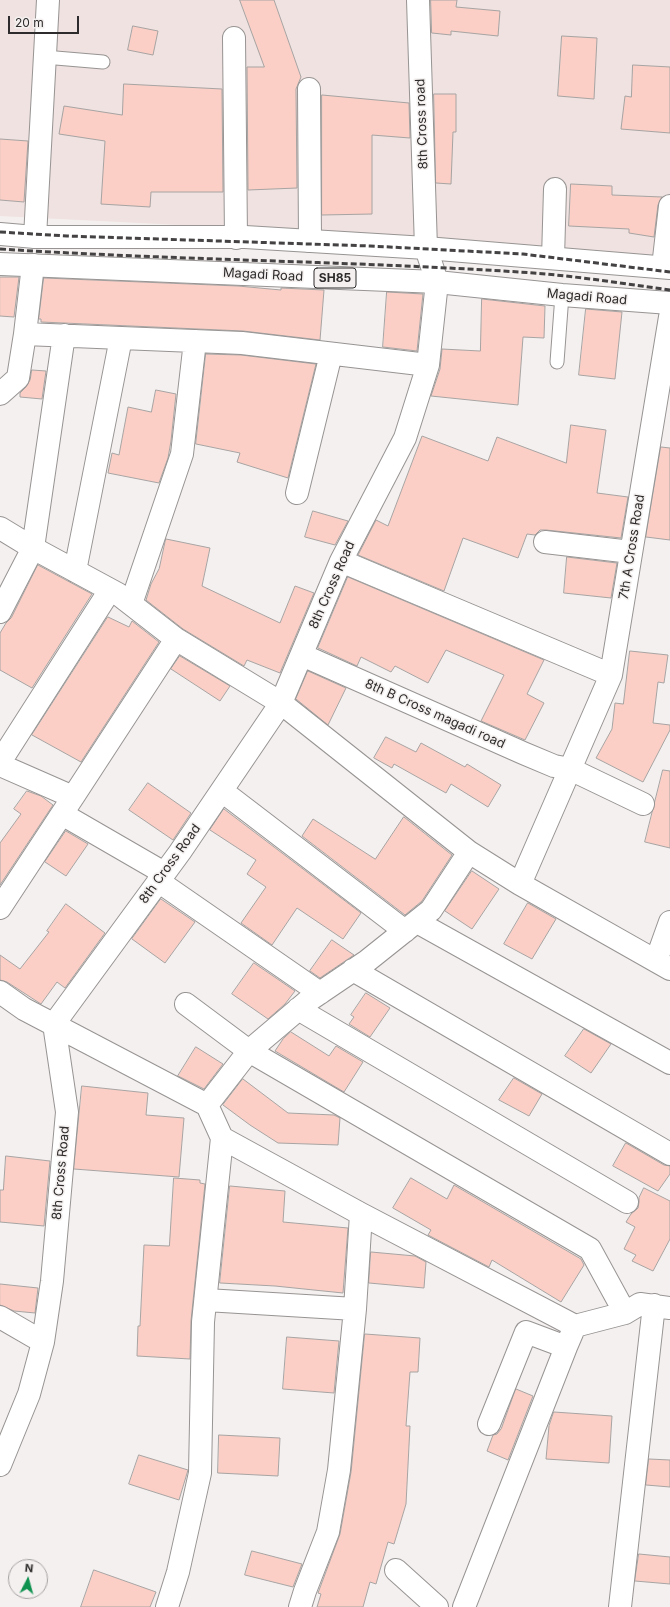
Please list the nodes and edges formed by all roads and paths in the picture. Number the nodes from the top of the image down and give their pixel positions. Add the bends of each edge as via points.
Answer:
1 (48, 0) edge
2 (418, 0) edge
3 (234, 38) dead end
4 (44, 57) junction
5 (103, 62) dead end
6 (309, 89) dead end
7 (555, 189) dead end
8 (670, 206) edge
9 (0, 234) edge
10 (34, 237) junction
11 (236, 238) junction
12 (310, 241) junction
13 (426, 248) junction
14 (554, 258) junction
15 (0, 264) edge
16 (33, 265) junction
17 (666, 267) edge
18 (438, 282) junction
19 (562, 295) junction
20 (670, 303) edge
21 (670, 317) edge
22 (26, 334) junction
23 (64, 336) junction
24 (121, 338) junction
25 (195, 341) junction
26 (331, 354) junction
27 (557, 362) dead end
28 (428, 365) junction
29 (1, 393) edge
30 (297, 493) dead end
31 (0, 528) edge
32 (545, 542) dead end
33 (33, 548) junction
34 (631, 552) junction
35 (341, 561) junction
36 (75, 571) junction
37 (110, 590) junction
38 (131, 604) junction
39 (0, 612) edge
40 (176, 639) junction
41 (302, 655) junction
42 (611, 675) junction
43 (281, 703) junction
44 (0, 763) edge
45 (570, 769) junction
46 (222, 791) junction
47 (644, 804) dead end
48 (67, 806) junction
49 (469, 852) junction
50 (161, 877) junction
51 (520, 884) junction
52 (0, 908) edge
53 (670, 922) edge
54 (411, 926) junction
55 (663, 965) edge
56 (353, 970) junction
57 (0, 992) edge
58 (320, 993) junction
59 (186, 1004) dead end
60 (298, 1009) junction
61 (54, 1024) junction
62 (250, 1051) junction
63 (670, 1063) edge
64 (207, 1105) junction
65 (222, 1138) junction
66 (670, 1154) edge
67 (627, 1202) dead end
68 (361, 1214) junction
69 (206, 1300) junction
70 (662, 1306) edge
71 (355, 1309) junction
72 (625, 1313) junction
73 (0, 1317) edge
74 (575, 1326) junction
75 (43, 1342) junction
76 (566, 1347) junction
77 (489, 1424) dead end
78 (2, 1455) edge
79 (396, 1570) dead end
80 (167, 1607) edge
81 (300, 1607) edge
82 (437, 1607) edge
83 (464, 1607) edge
84 (620, 1607) edge

1 - 4 street
2 - 13 street, 8th Cross road
3 - 11 street
4 - 5 lane
4 - 10 street
6 - 12 street
7 - 14 street
8 - 17 street
9 - 10 street
10 - 11 street
11 - 12 street
12 - 13 street
13 - 14 street
13 - 18 street, 8th Cross road
14 - 17 street
15 - 16 street, Magadi Road / SH85
16 - 18 street, Magadi Road / SH85
16 - 22 street
18 - 19 street, Magadi Road / SH85
18 - 28 street, 8th Cross Road
19 - 20 street, Magadi Road / SH85
19 - 27 lane
21 - 34 street, 7th A Cross Road
22 - 23 street
22 - 29 street via 18,378
23 - 24 street
23 - 33 street
24 - 25 street
24 - 36 street
25 - 26 street via 242,343
25 - 38 street via 182,454
26 - 28 street
26 - 30 street
28 - 35 street, 8th Cross Road via 405,438
31 - 33 street
32 - 34 street
33 - 36 street
33 - 39 street
34 - 42 street, 7th A Cross Road
35 - 41 street, 8th Cross Road
35 - 42 street
36 - 37 street
37 - 38 street
37 - 44 street
38 - 40 street
40 - 43 street
40 - 48 street
41 - 43 street, 8th Cross Road
41 - 45 street, 8th B Cross magadi road via 535,758
42 - 45 street, 7th A Cross Road
43 - 46 street, 8th Cross Road
43 - 49 street
44 - 48 street
45 - 47 street, 8th B Cross magadi road
45 - 51 street, 7th A Cross Road
46 - 50 street, 8th Cross Road
46 - 54 street
48 - 50 street
48 - 52 street
49 - 51 street
49 - 54 street via 431,910
50 - 58 street
50 - 61 street, 8th Cross Road
51 - 55 street
53 - 55 street
54 - 56 street
54 - 63 street
56 - 58 street
56 - 66 street
57 - 61 street via 24,1009
58 - 60 street
59 - 62 street
60 - 62 street
60 - 67 street
61 - 64 street
61 - 75 street, 8th Cross Road via 67,1112 52,1281
62 - 64 street
62 - 72 street via 590,1249
64 - 65 street
65 - 68 street
65 - 69 street
68 - 71 street
68 - 74 street
69 - 71 street
69 - 80 street via 203,1322 200,1473 178,1572
70 - 72 street via 640,1304
70 - 84 street
71 - 81 street via 339,1470 328,1532
72 - 74 street
73 - 75 street
74 - 76 street
75 - 78 street, 8th Cross Road via 29,1394
76 - 77 street via 526,1332
76 - 83 street
79 - 82 street

